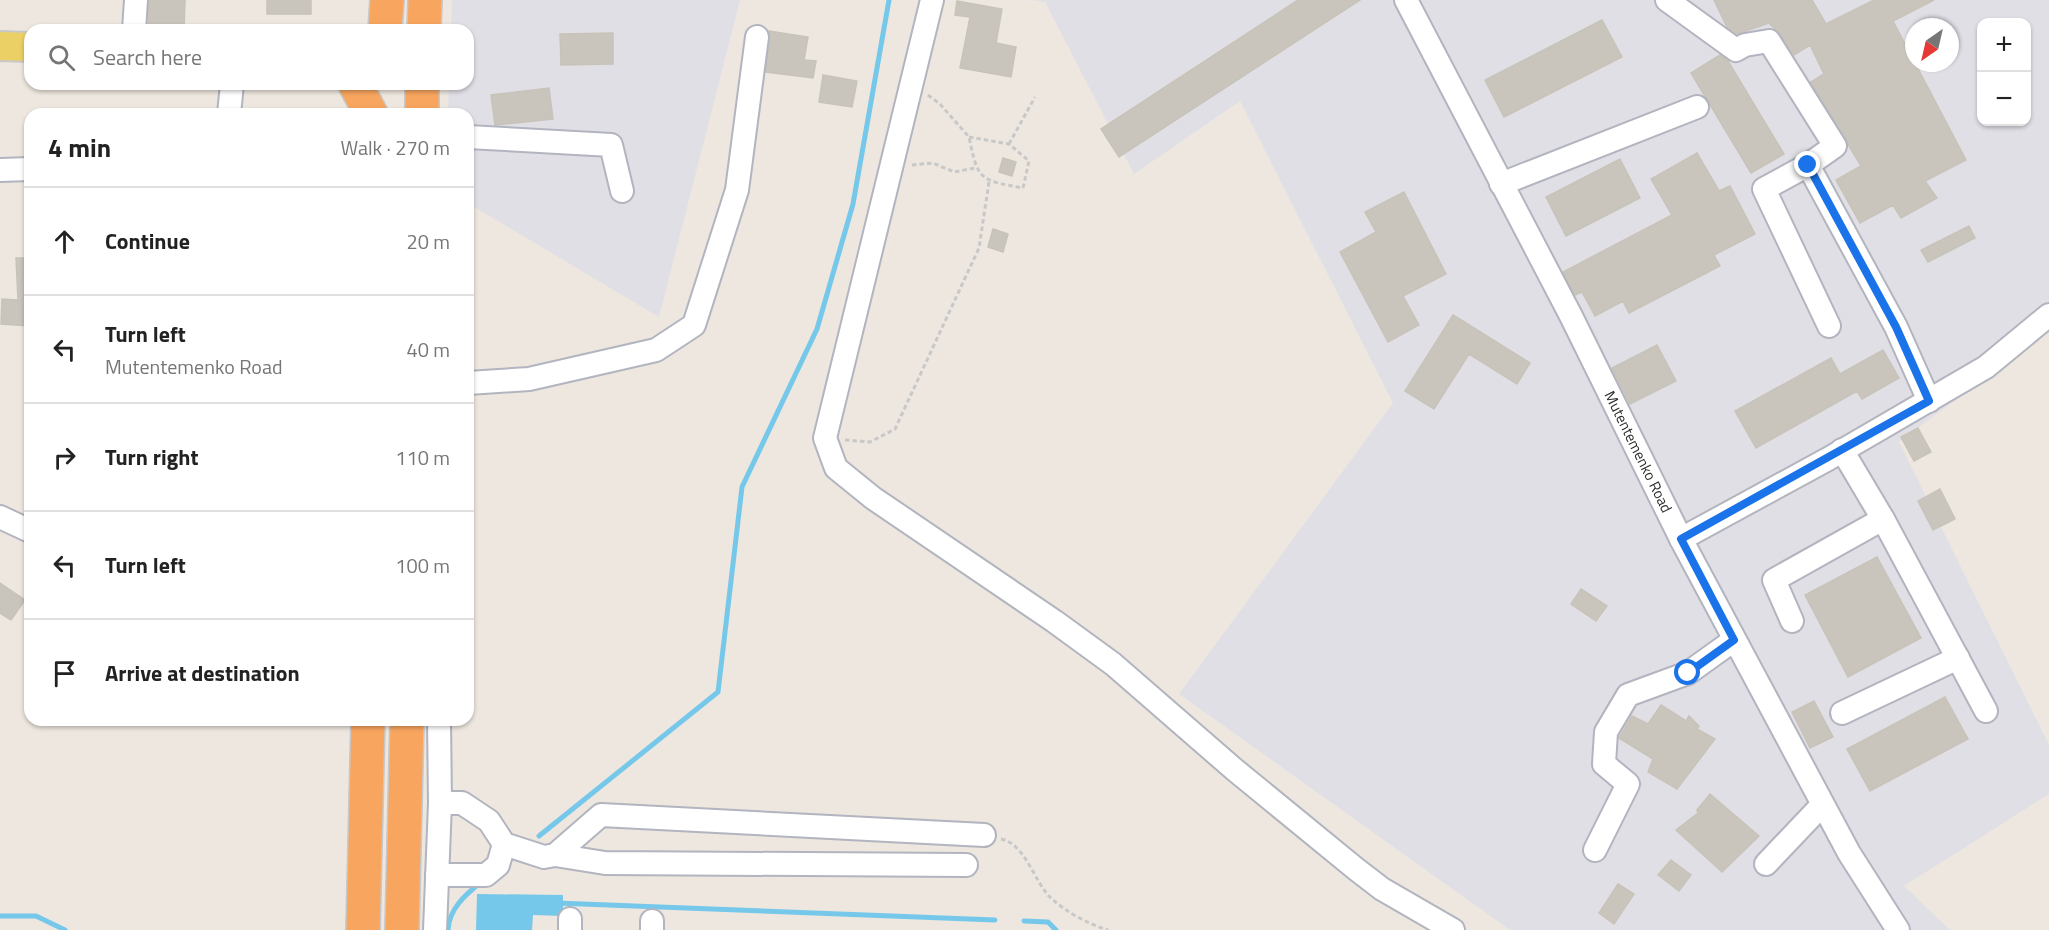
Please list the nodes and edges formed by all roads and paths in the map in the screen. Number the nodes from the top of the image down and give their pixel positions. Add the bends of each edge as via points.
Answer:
1 (136, 0) edge
2 (932, 0) edge
3 (1406, 0) edge
4 (1667, 0) edge
5 (134, 24) edge
6 (757, 37) dead end
7 (0, 46) edge
8 (24, 47) edge
9 (911, 84) junction
10 (231, 90) edge
11 (358, 90) edge
12 (382, 90) edge
13 (423, 90) edge
14 (1035, 97) dead end
15 (1697, 107) dead end
16 (230, 108) edge
17 (368, 108) edge
18 (382, 108) edge
19 (422, 108) edge
20 (474, 136) edge
21 (969, 137) junction
22 (1009, 144) junction
23 (1808, 165) junction
24 (892, 168) junction
25 (975, 168) junction
26 (24, 169) edge
27 (0, 170) edge
28 (989, 182) junction
29 (1502, 184) junction
30 (622, 191) dead end
31 (2049, 315) edge
32 (1829, 326) dead end
33 (474, 383) edge
34 (1929, 401) junction
35 (825, 438) junction
36 (1842, 450) junction
37 (0, 517) edge
38 (1883, 519) junction
39 (24, 528) edge
40 (1681, 539) junction
41 (1792, 621) dead end
42 (1734, 640) junction
43 (1958, 658) junction
44 (1986, 711) dead end
45 (1842, 713) dead end
46 (368, 726) edge
47 (407, 726) edge
48 (439, 726) edge
49 (440, 803) junction
50 (1822, 805) junction
51 (984, 835) joint
52 (504, 844) junction
53 (1595, 850) dead end
54 (555, 855) junction
55 (1766, 864) dead end
56 (966, 865) dead end
57 (437, 875) junction
58 (363, 930) edge
59 (402, 930) edge
60 (435, 930) edge
61 (1107, 930) edge
62 (1453, 930) edge
63 (1898, 930) edge

1 - 5 street
2 - 9 street
3 - 29 street, Mutentemenko Road
4 - 23 street via 1736,50 1769,41 1835,146
6 - 33 street via 737,190 694,326 656,350 529,379
7 - 8 main road
9 - 21 path via 940,104
9 - 24 street
10 - 16 street
11 - 17 highway
12 - 18 highway
13 - 19 highway
14 - 22 path
15 - 29 street
20 - 30 street via 611,145
21 - 22 path
21 - 25 path
22 - 28 path via 1029,161 1023,188
23 - 32 street via 1764,189
23 - 34 street via 1896,327
24 - 25 path via 933,163 954,172
24 - 35 street
25 - 28 path
26 - 27 street
28 - 35 path via 979,248 895,429 870,442
29 - 40 street, Mutentemenko Road
31 - 34 street via 1986,367
34 - 36 street
35 - 62 street via 836,468 873,498 1113,664 1235,770 1382,889
36 - 38 street
36 - 40 street
37 - 39 street
38 - 41 street via 1774,580
38 - 43 street
40 - 42 street, Mutentemenko Road
42 - 50 street, Mutentemenko Road
42 - 53 street via 1688,673 1628,695 1606,732 1604,764 1628,784
43 - 44 street
43 - 45 street
46 - 58 highway
47 - 59 highway
48 - 49 street
49 - 52 street via 462,802 489,821
49 - 57 street
50 - 55 street
50 - 63 street, Mutentemenko Road
51 - 54 street via 601,815
51 - 61 path via 1009,840 1036,873 1049,897 1090,924
52 - 54 street via 544,857
52 - 57 street via 498,865 486,875
54 - 56 street via 605,863
57 - 60 street

